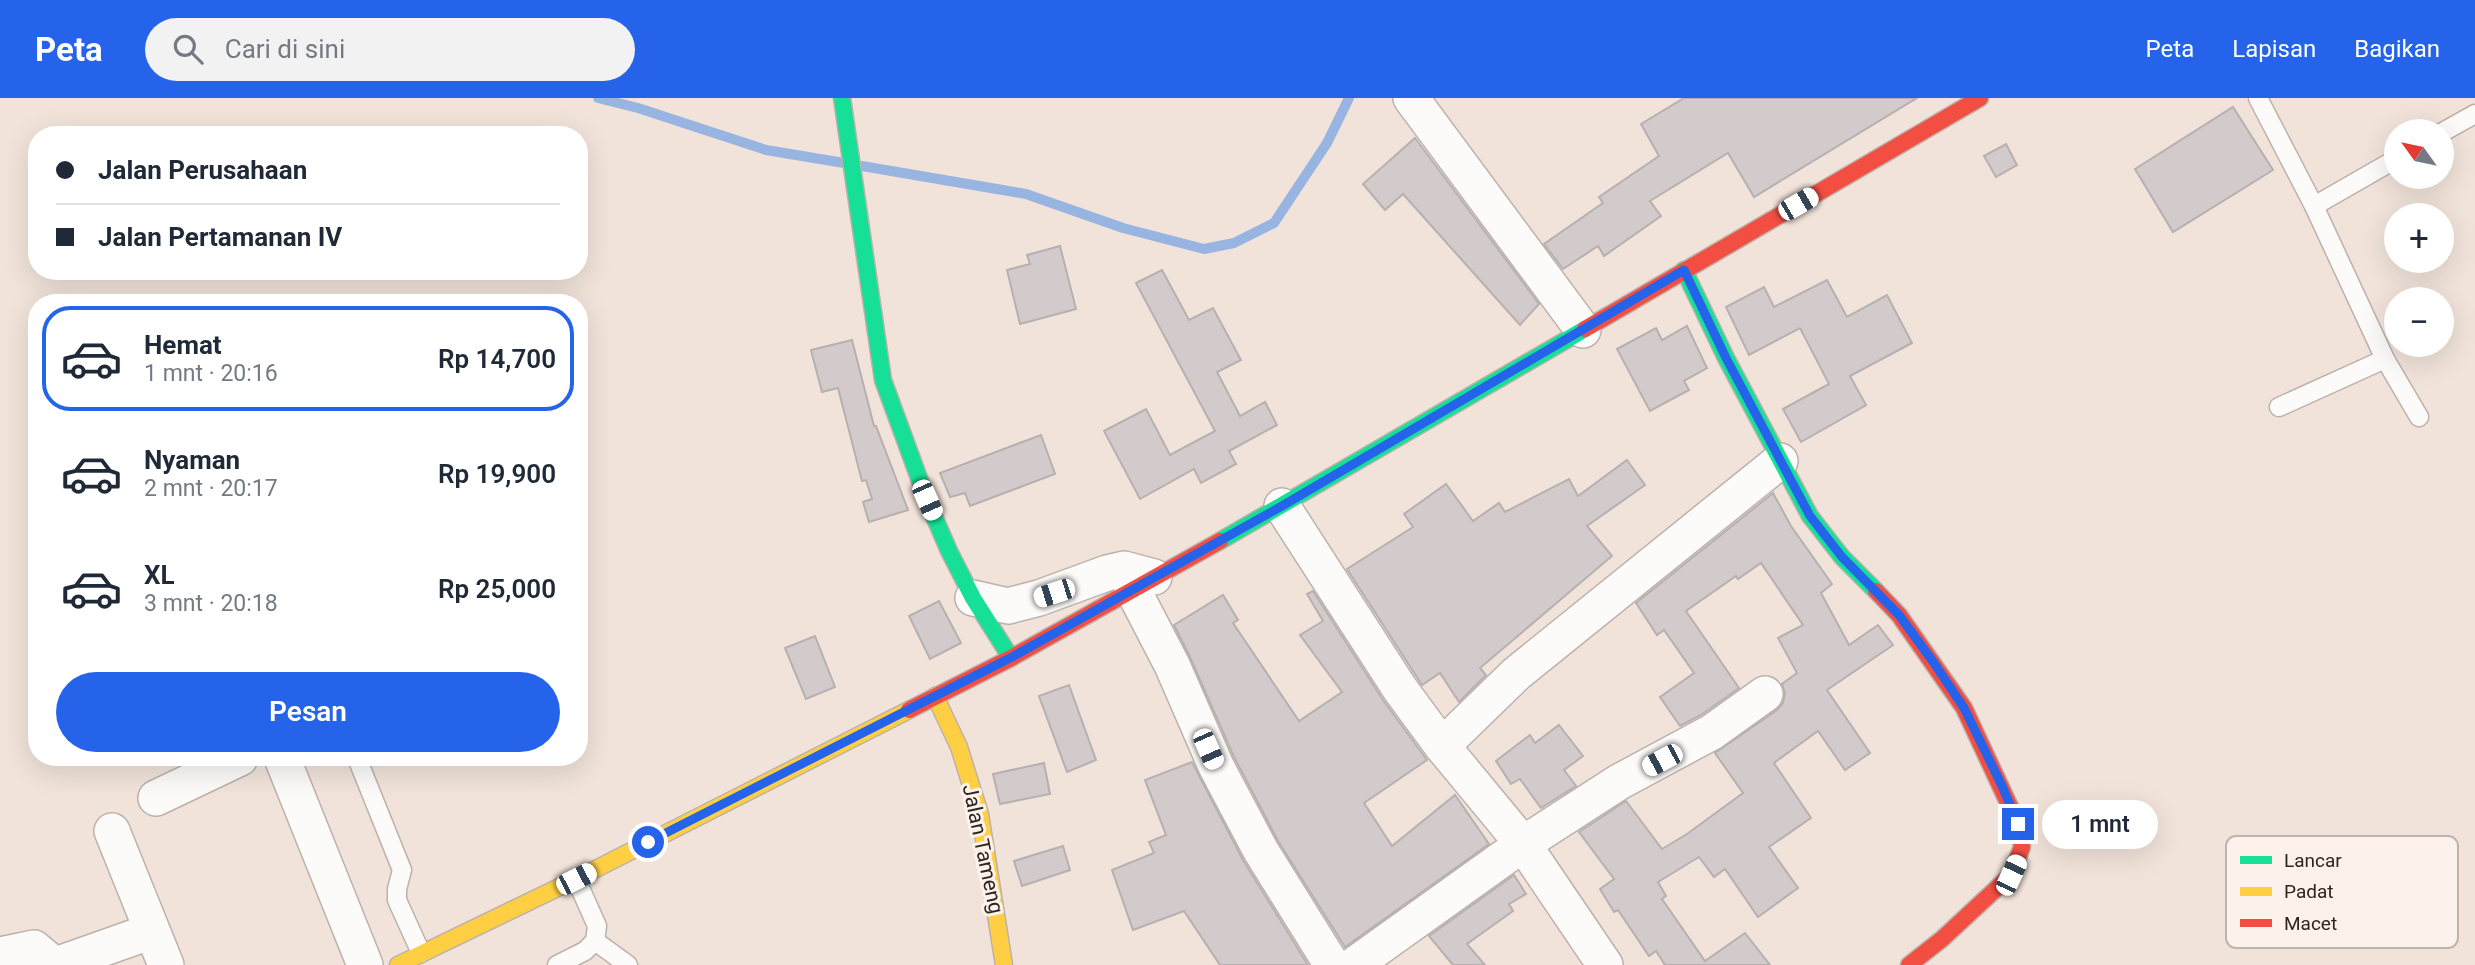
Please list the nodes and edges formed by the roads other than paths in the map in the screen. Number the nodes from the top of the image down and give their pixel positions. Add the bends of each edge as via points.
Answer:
1 (842, 98) edge
2 (1980, 98) edge
3 (2258, 98) edge
4 (1413, 102) edge
5 (2475, 114) edge
6 (2454, 126) edge
7 (2384, 166) edge
8 (2314, 206) junction
9 (1684, 270) junction
10 (1583, 330) junction
11 (2385, 359) junction
12 (2279, 407) dead end
13 (2420, 417) dead end
14 (1780, 461) junction
15 (1282, 506) junction
16 (1143, 583) junction
17 (973, 598) junction
18 (1012, 657) junction
19 (1765, 694) dead end
20 (935, 696) junction
21 (1442, 746) junction
22 (223, 766) edge
23 (285, 766) edge
24 (360, 766) edge
25 (156, 798) dead end
26 (112, 831) dead end
27 (1523, 844) junction
28 (576, 879) junction
29 (152, 931) junction
30 (596, 940) junction
31 (439, 947) junction
32 (421, 953) junction
33 (0, 956) edge
34 (50, 965) edge
35 (56, 965) edge
36 (166, 965) edge
37 (365, 965) edge
38 (398, 965) edge
39 (448, 965) edge
40 (557, 965) edge
41 (628, 965) edge
42 (1004, 965) edge
43 (1332, 965) edge
44 (1354, 965) edge
45 (1605, 965) edge
46 (1909, 965) edge

1 - 17 main road via 883,380 927,500
2 - 9 main road
3 - 8 lane
4 - 10 street
5 - 6 lane
7 - 8 lane
8 - 11 lane
9 - 10 main road
9 - 14 main road
10 - 15 main road
11 - 12 lane
11 - 13 lane
14 - 21 street via 1516,674
14 - 46 main road via 1810,516 1842,557 1899,615 1964,708 2018,824 2022,847 2011,875
15 - 16 main road
15 - 21 street via 1399,689
16 - 17 street via 1124,569 1008,606
16 - 18 main road
16 - 43 street via 1216,766 1261,851
17 - 18 main road
18 - 20 main road
19 - 27 street via 1712,732 1619,782
20 - 28 main road
20 - 42 main road, Jalan Tameng via 959,747 980,814
21 - 27 street
22 - 25 street
23 - 37 street
24 - 32 lane via 402,870 397,900
26 - 29 street
27 - 44 street
27 - 45 street
28 - 30 lane via 597,926
28 - 31 main road
29 - 35 street
29 - 36 street
30 - 40 lane
30 - 41 lane
31 - 32 main road
31 - 39 lane
32 - 38 main road
33 - 34 street via 34,948

